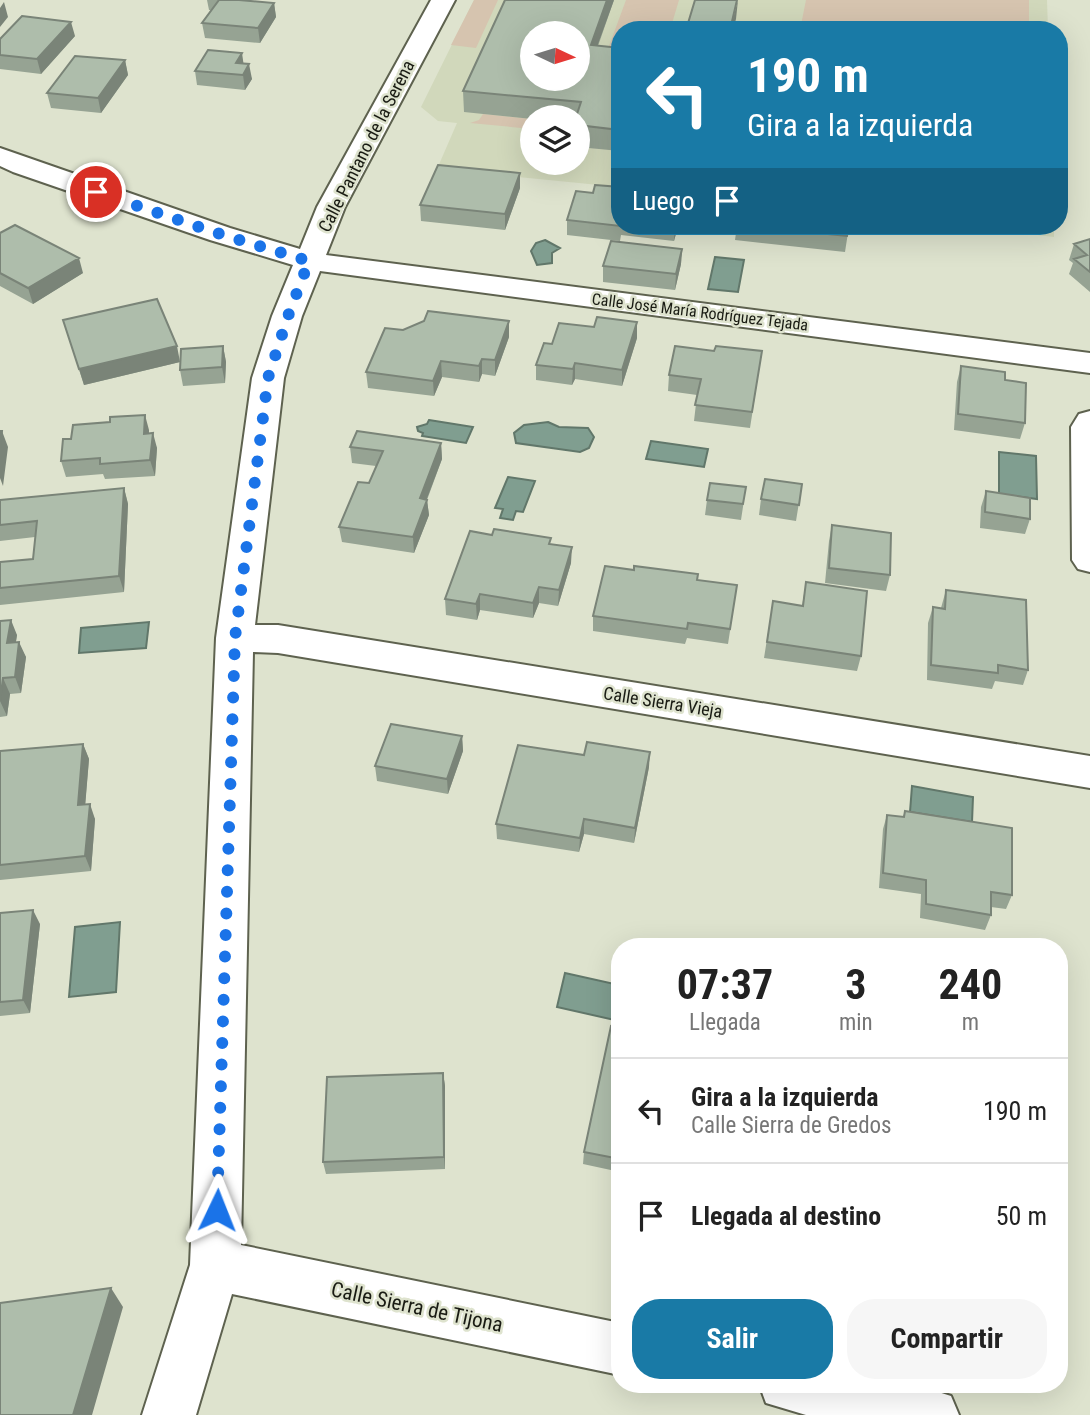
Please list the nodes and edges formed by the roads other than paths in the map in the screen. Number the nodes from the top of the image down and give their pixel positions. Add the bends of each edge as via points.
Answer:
1 (443, 0) edge
2 (0, 156) edge
3 (309, 261) junction
4 (1090, 363) edge
5 (1090, 421) edge
6 (1090, 560) edge
7 (235, 638) junction
8 (1090, 772) edge
9 (215, 1265) junction
10 (611, 1347) edge
11 (828, 1393) edge
12 (169, 1415) edge
13 (932, 1415) edge

1 - 3 street, Calle Pantano de la Serena via 331,207
2 - 3 street, Calle José María Rodríguez Tejada
3 - 4 street, Calle José María Rodríguez Tejada
3 - 7 street, Calle Pantano de la Serena via 268,378
5 - 6 street
7 - 8 street, Calle Sierra Vieja via 278,639
7 - 9 street, Calle Pantano de la Serena
9 - 10 street, Calle Sierra de Tijona
9 - 12 street, Calle Pantano de la Serena
11 - 13 street

